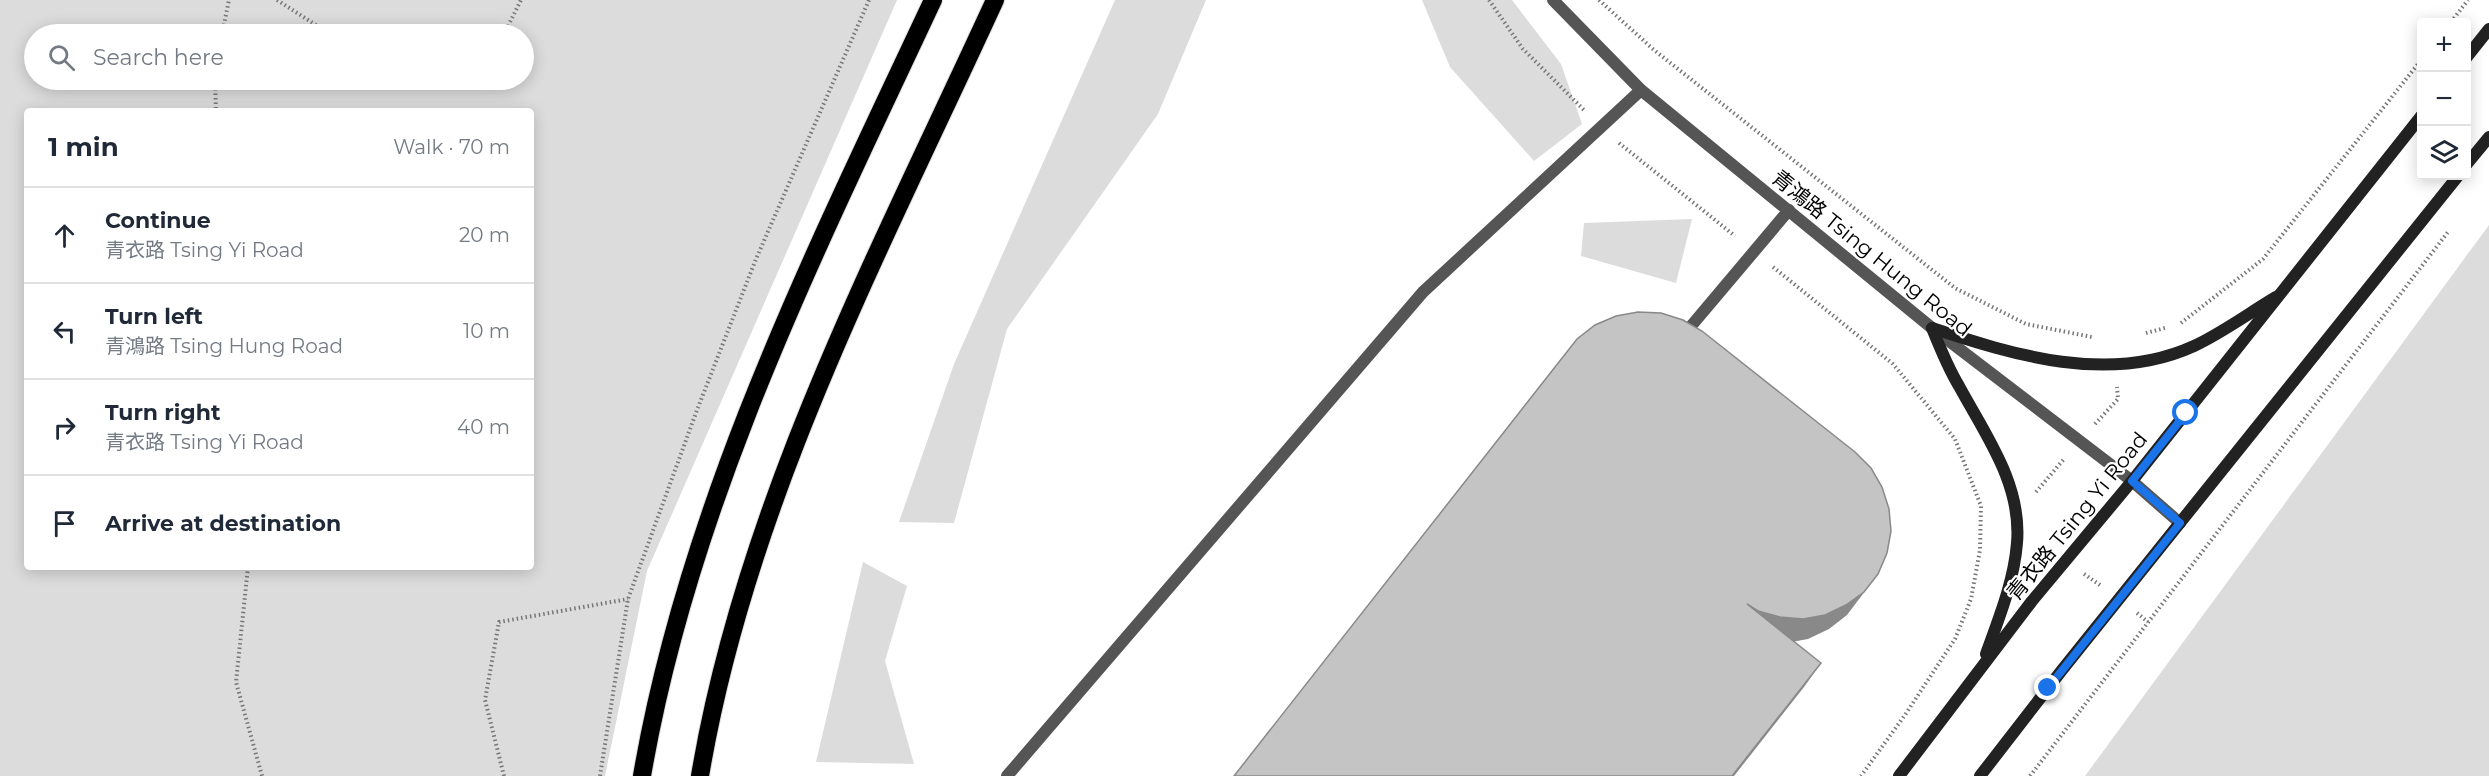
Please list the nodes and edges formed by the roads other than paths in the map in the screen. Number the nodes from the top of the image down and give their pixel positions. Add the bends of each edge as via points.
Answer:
1 (995, 0) edge
2 (1553, 0) edge
3 (933, 1) edge
4 (2489, 29) edge
5 (2471, 52) edge
6 (1641, 90) junction
7 (2417, 120) edge
8 (2489, 137) edge
9 (2471, 159) edge
10 (2455, 180) edge
11 (1789, 210) junction
12 (2282, 293) junction
13 (1932, 328) junction
14 (1676, 344) edge
15 (2132, 481) junction
16 (2180, 523) junction
17 (1983, 663) junction
18 (642, 776) edge
19 (700, 776) edge
20 (1007, 776) edge
21 (1899, 776) edge
22 (1980, 776) edge

1 - 19 highway via 858,297 773,502 726,658
2 - 6 street, 青鴻路 Tsing Hung Road
3 - 18 highway via 815,252 725,470 675,628
4 - 5 main road
6 - 11 street, 青鴻路 Tsing Hung Road
6 - 20 street via 1422,292
7 - 12 main road, 青衣路 Tsing Yi Road
8 - 9 main road
10 - 16 main road
11 - 13 street, 青鴻路 Tsing Hung Road
11 - 14 street
12 - 13 main road via 2194,346 2115,364 2075,364 2033,357
12 - 15 main road, 青衣路 Tsing Yi Road
13 - 15 street, 青鴻路 Tsing Hung Road
13 - 17 main road via 2000,459 2015,510 2013,572
15 - 16 street, 青鴻路 Tsing Hung Road
15 - 17 main road, 青衣路 Tsing Yi Road
16 - 22 main road
17 - 21 main road, 青衣路 Tsing Yi Road

